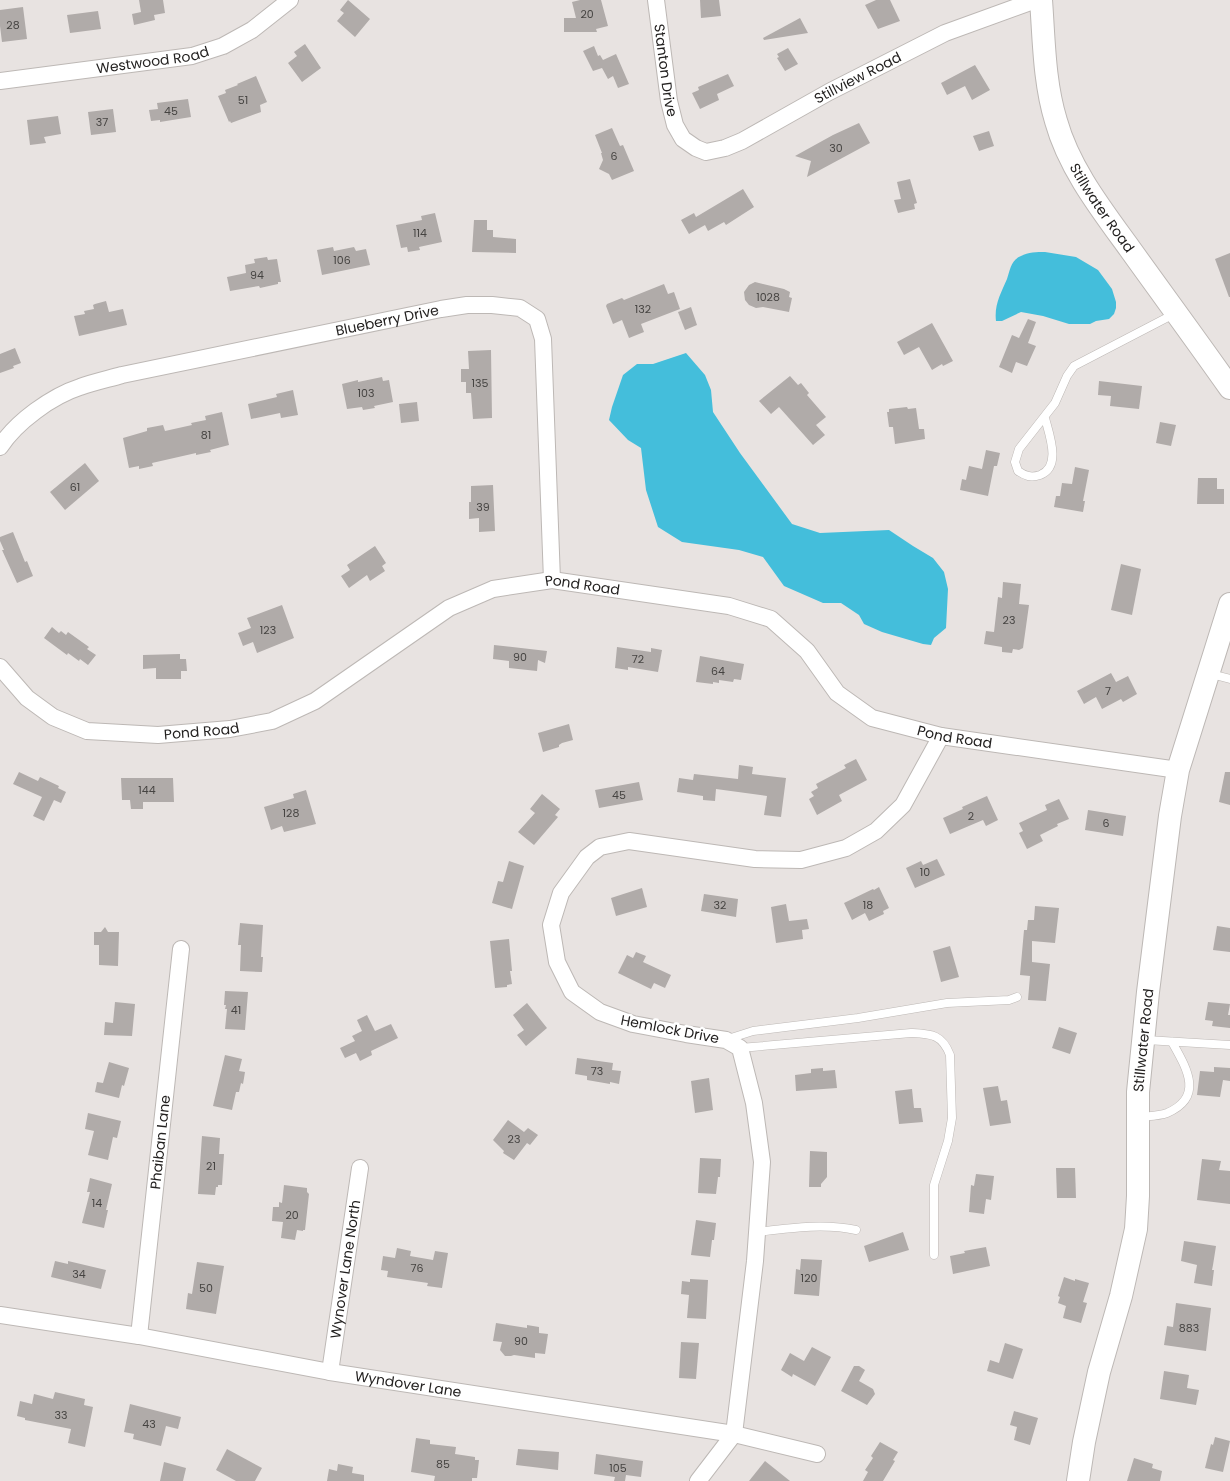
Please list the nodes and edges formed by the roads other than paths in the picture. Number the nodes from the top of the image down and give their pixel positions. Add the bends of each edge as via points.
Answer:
1 (290, 0) edge
2 (656, 0) edge
3 (1036, 0) edge
4 (1041, 0) edge
5 (0, 81) edge
6 (684, 139) joint
7 (1176, 313) junction
8 (1230, 388) edge
9 (1045, 418) junction
10 (0, 447) edge
11 (552, 580) junction
12 (1230, 604) edge
13 (0, 667) edge
14 (1219, 676) edge
15 (941, 736) junction
16 (1178, 770) junction
17 (181, 949) dead end
18 (1017, 997) dead end
19 (726, 1040) junction
20 (1144, 1040) junction
21 (1172, 1042) junction
22 (1230, 1046) edge
23 (740, 1048) junction
24 (1138, 1118) junction
25 (360, 1168) dead end
26 (856, 1230) dead end
27 (757, 1232) junction
28 (934, 1255) dead end
29 (0, 1315) edge
30 (139, 1336) junction
31 (330, 1372) junction
32 (734, 1434) junction
33 (817, 1454) dead end
34 (698, 1481) edge
35 (1078, 1481) edge

1 - 5 street, Westwood Road via 252,30 223,46 192,56
2 - 6 street, Stanton Drive via 669,101 675,125
3 - 6 street, Stillview Road via 945,33 725,148 706,152
4 - 7 main road, Stillwater Road via 1050,98 1071,160 1099,206
7 - 8 main road, Stillwater Road
7 - 9 lane via 1074,366
9 - 9 lane via 1019,450 1015,462 1018,471 1025,476 1049,470 1052,449
10 - 11 street, Blueberry Drive via 8,435 44,404 79,387 122,375 467,304 520,308 537,320 543,339
11 - 13 street, Pond Road via 493,589 449,608 315,701 272,721 230,729 158,735 87,731 52,717 27,698
11 - 15 street, Pond Road via 729,606 771,619 806,651 836,693 872,718
12 - 14 main road, Stillwater Road
14 - 16 main road, Stillwater Road
15 - 16 street, Pond Road
15 - 19 street, Hemlock Drive via 903,804 876,831 846,848 800,860 755,859 629,841 600,847 587,857 561,893 551,926 556,962 572,992 600,1012 634,1024
16 - 20 main road, Stillwater Road
17 - 30 street, Phaiban Lane
18 - 19 lane via 947,1003 753,1031
19 - 23 street, Hemlock Drive
20 - 21 lane
20 - 24 main road, Stillwater Road
21 - 22 lane
21 - 24 lane via 1190,1079 1189,1093 1185,1100 1166,1113
23 - 27 street via 754,1103 762,1162
23 - 28 lane via 910,1033 939,1038 950,1055 952,1118 934,1185
24 - 35 main road, Stillwater Road via 1136,1229 1099,1372
25 - 31 street, Wynover Lane North
26 - 27 lane via 815,1226
27 - 32 street
29 - 30 street, Wyndover Lane
30 - 31 street, Wyndover Lane
31 - 32 street, Wyndover Lane
32 - 33 street, Wyndover Lane
32 - 34 street

